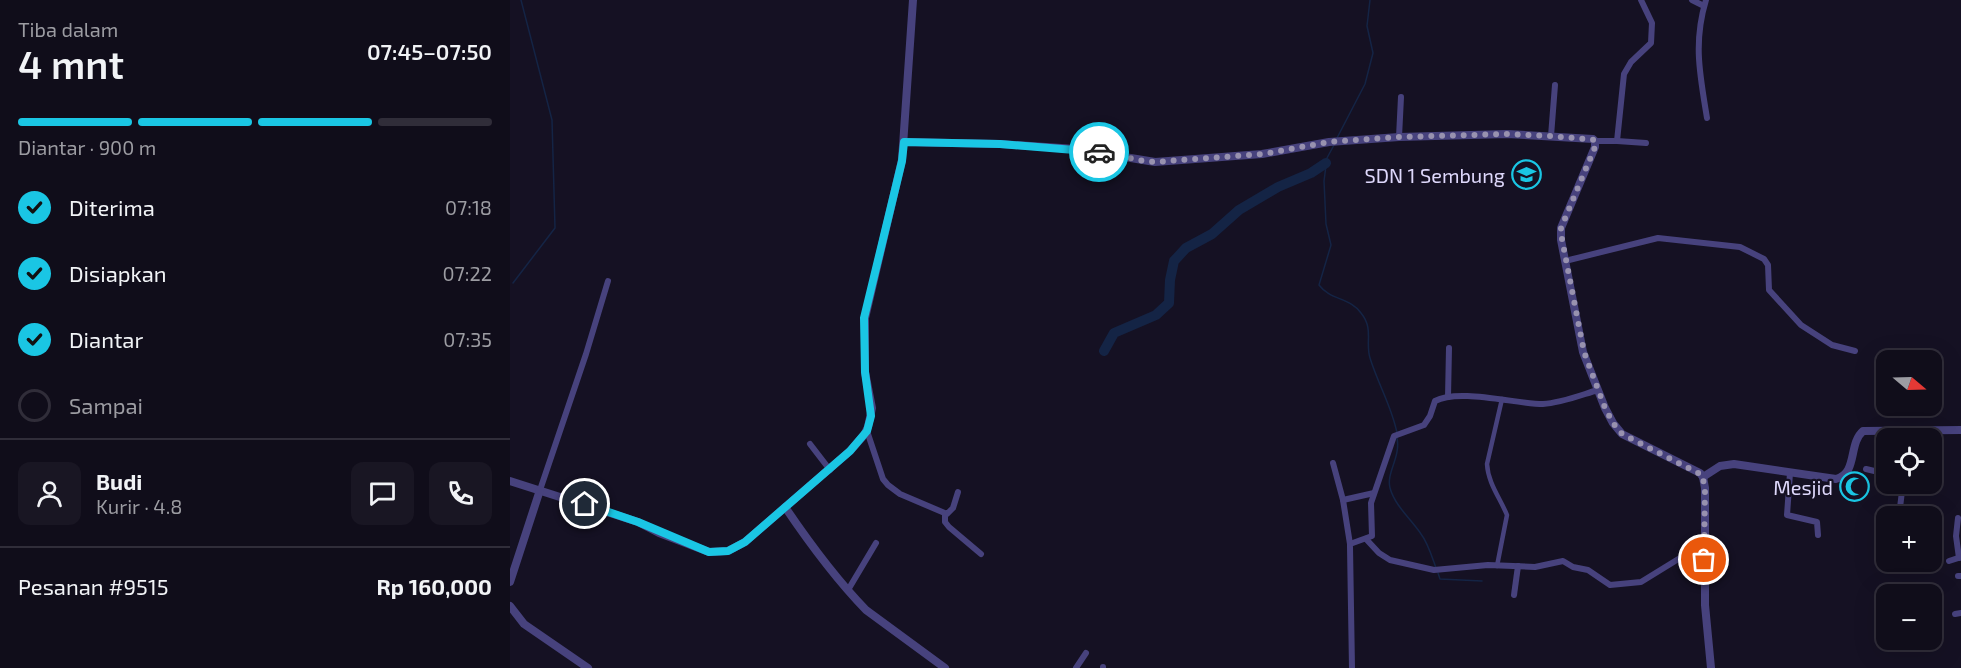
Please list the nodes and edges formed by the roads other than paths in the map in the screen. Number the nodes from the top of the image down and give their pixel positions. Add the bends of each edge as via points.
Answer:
1 (913, 0) edge
2 (1642, 0) edge
3 (1692, 0) edge
4 (1705, 3) edge
5 (1555, 85) dead end
6 (1401, 97) dead end
7 (1707, 118) dead end
8 (1551, 136) junction
9 (1399, 137) junction
10 (1595, 141) junction
11 (1617, 141) junction
12 (904, 142) junction
13 (1646, 143) dead end
14 (1565, 261) junction
15 (608, 281) dead end
16 (1449, 348) dead end
17 (1855, 351) dead end
18 (1598, 390) junction
19 (1448, 397) junction
20 (1502, 399) junction
21 (1876, 430) edge
22 (1961, 430) edge
23 (867, 431) junction
24 (1942, 432) edge
25 (810, 444) dead end
26 (1333, 463) dead end
27 (1866, 469) dead end
28 (830, 470) junction
29 (1876, 471) edge
30 (1790, 473) junction
31 (1703, 477) junction
32 (510, 481) edge
33 (540, 490) junction
34 (958, 492) dead end
35 (1374, 493) junction
36 (1343, 500) junction
37 (785, 507) junction
38 (945, 514) junction
39 (1958, 518) dead end
40 (1818, 535) dead end
41 (1366, 539) junction
42 (876, 543) dead end
43 (1350, 544) junction
44 (981, 554) dead end
45 (1960, 557) edge
46 (1704, 560) junction
47 (1948, 561) dead end
48 (1497, 566) junction
49 (1518, 566) junction
50 (510, 582) edge
51 (848, 590) junction
52 (1514, 595) dead end
53 (510, 606) edge
54 (1086, 653) dead end
55 (588, 668) edge
56 (945, 668) edge
57 (1076, 668) edge
58 (1352, 668) edge
59 (1711, 668) edge

1 - 12 street
2 - 11 street via 1652,23 1652,38 1649,47 1631,62 1624,74
3 - 4 street
4 - 7 street via 1697,48
5 - 8 street
6 - 9 street
8 - 9 street
8 - 10 street
9 - 12 street via 1329,142 1263,154 1155,162 1067,148
10 - 11 street
10 - 14 street via 1561,228
11 - 13 street
12 - 23 street via 864,318 865,372 872,408
14 - 17 street via 1658,238 1740,247 1764,259 1769,290 1801,325 1832,345
14 - 18 street via 1584,352
15 - 33 street
16 - 19 street
18 - 20 street via 1548,403
18 - 31 street via 1622,434
19 - 20 street
19 - 35 street via 1435,401 1424,425 1394,436
20 - 48 street via 1487,464 1496,496 1507,514
21 - 30 street via 1860,433 1847,472 1840,478
22 - 24 street
23 - 28 street
23 - 38 street via 885,482 900,494
25 - 28 street
26 - 36 street
27 - 29 street
28 - 37 street
30 - 31 street via 1727,464
30 - 40 street via 1787,515 1817,522
31 - 46 street
32 - 33 street
33 - 37 street via 716,553 736,548
33 - 50 street
34 - 38 street via 951,511
35 - 36 street
35 - 41 street via 1370,510 1372,533
36 - 43 street
37 - 51 street via 813,549
38 - 44 street via 949,527
39 - 45 street
41 - 43 street
41 - 48 street via 1390,560 1434,570
42 - 51 street
43 - 58 street
45 - 47 street
46 - 49 street via 1680,558 1641,582 1613,585 1563,561
46 - 59 street
48 - 49 street
49 - 52 street
51 - 56 street
53 - 55 street via 524,624
54 - 57 street

